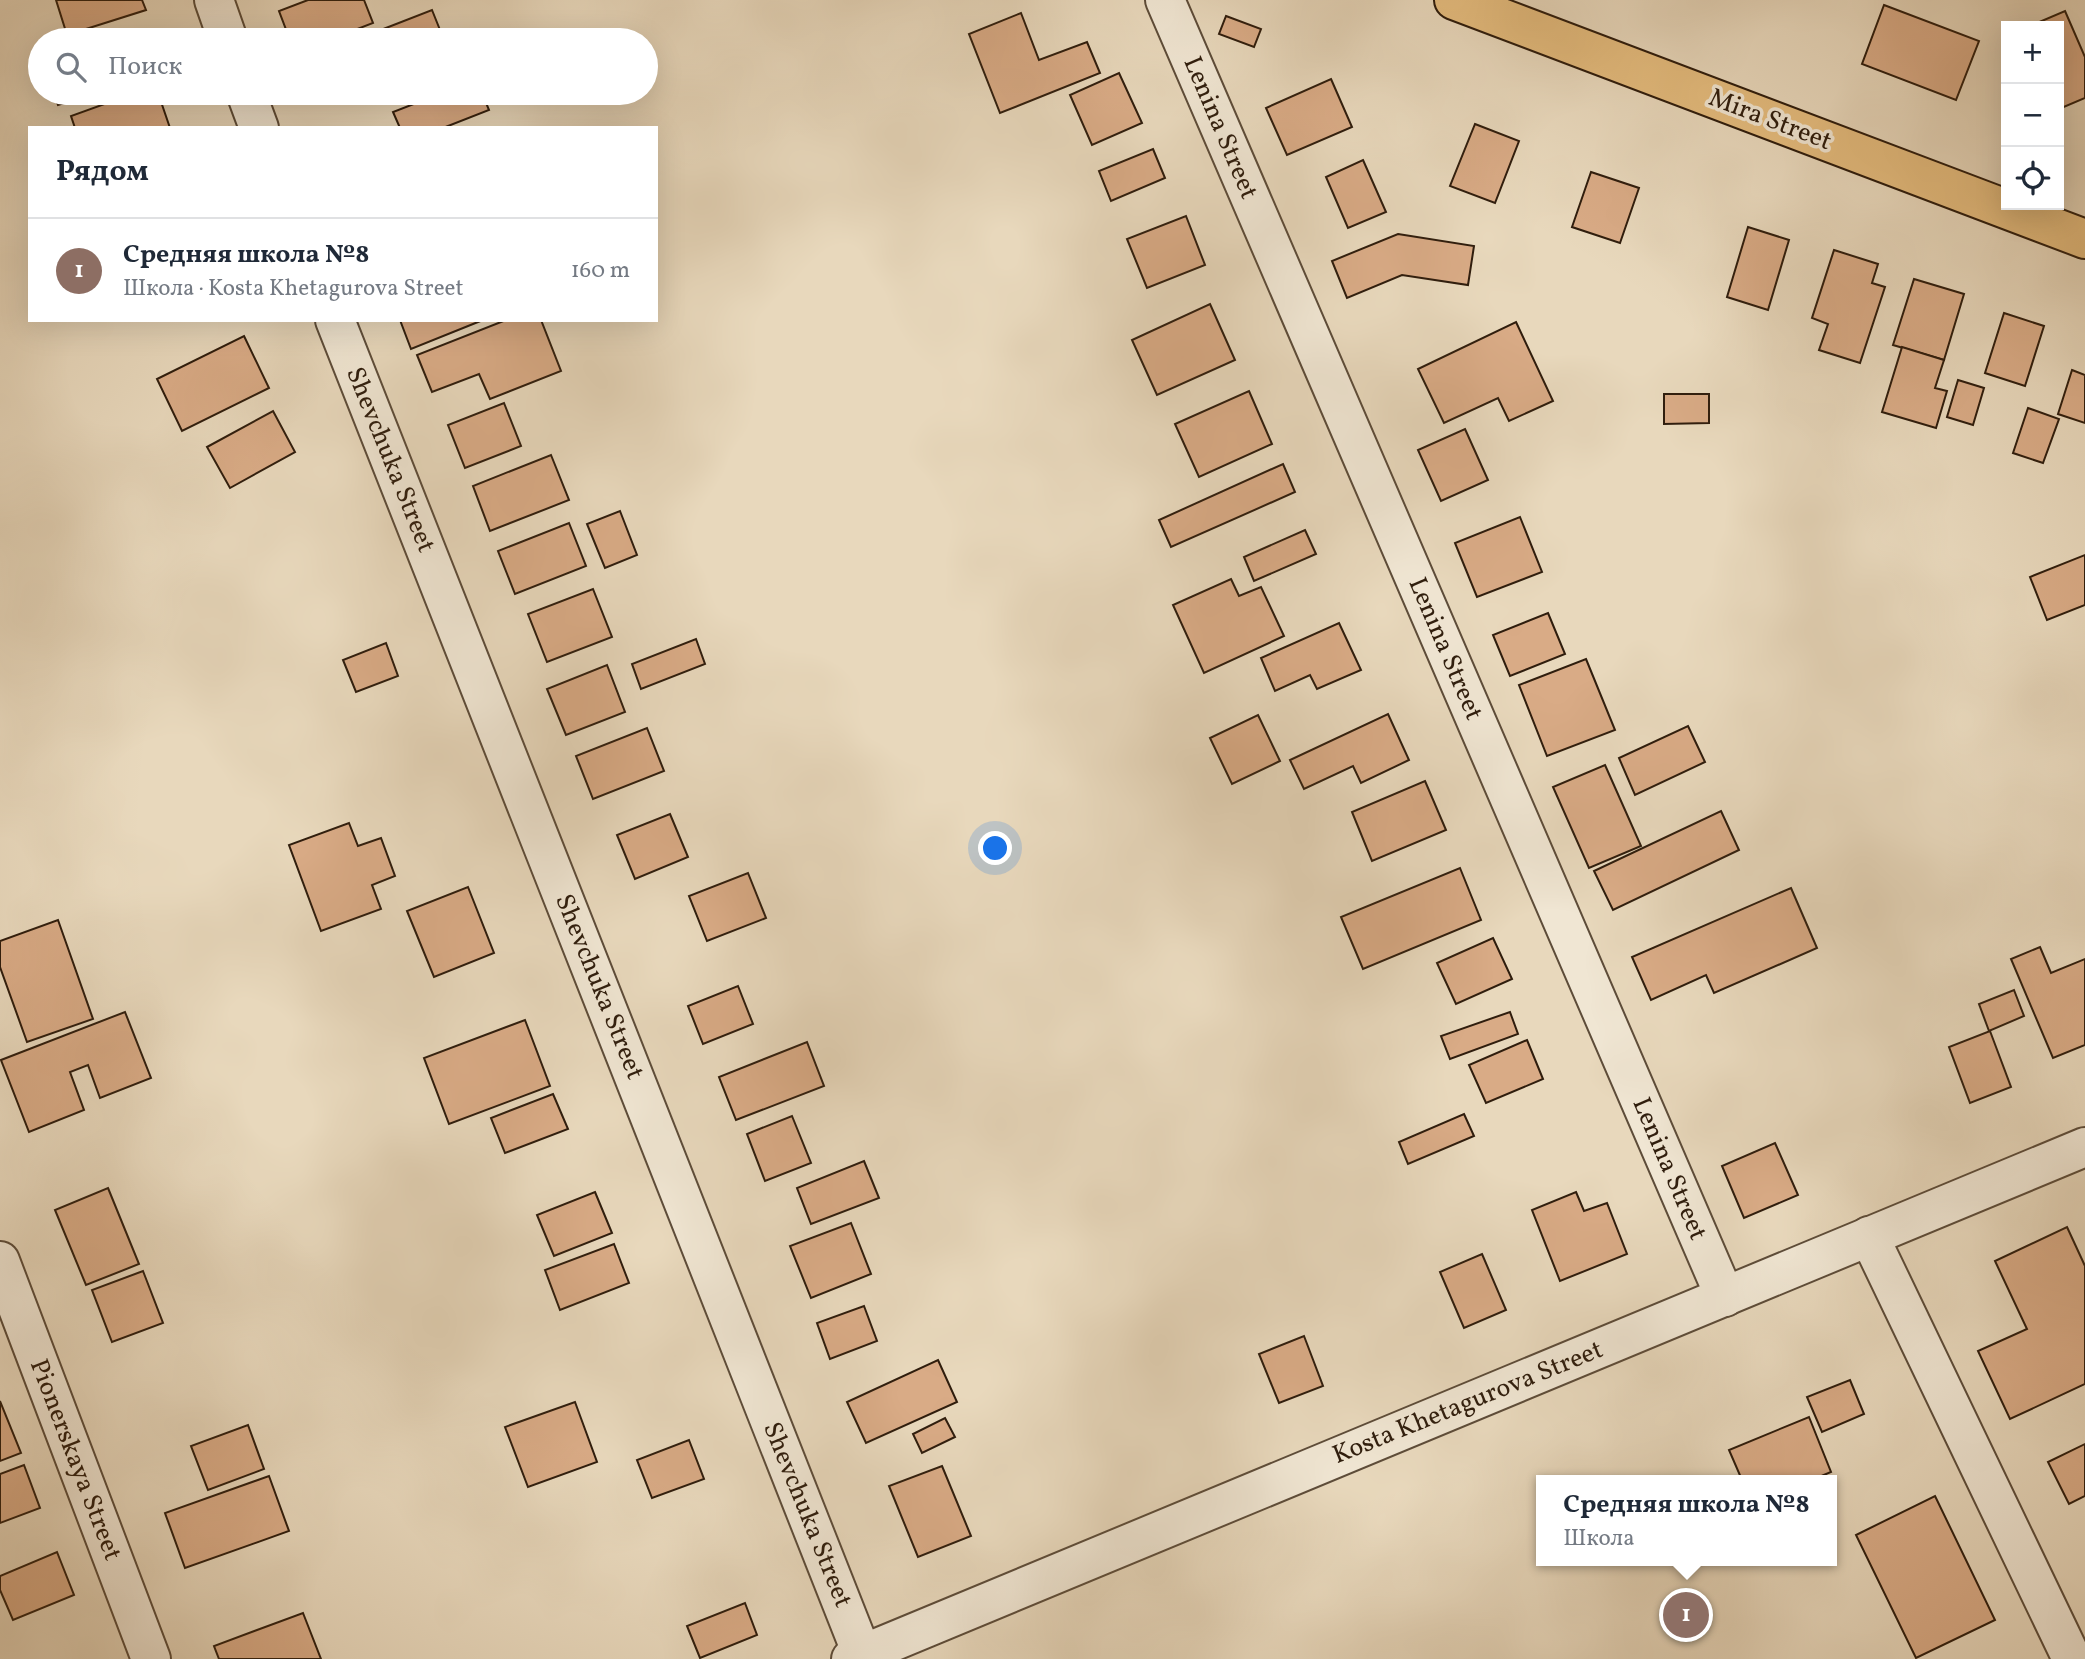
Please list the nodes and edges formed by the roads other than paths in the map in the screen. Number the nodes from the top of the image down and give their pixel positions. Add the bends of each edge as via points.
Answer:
1 (214, 0) edge
2 (1165, 0) edge
3 (1454, 0) edge
4 (224, 28) edge
5 (250, 105) edge
6 (258, 126) edge
7 (2085, 239) edge
8 (336, 322) edge
9 (2085, 1147) edge
10 (1869, 1236) junction
11 (0, 1261) edge
12 (1725, 1297) junction
13 (856, 1657) edge
14 (150, 1659) edge
15 (2072, 1659) edge

1 - 4 street
2 - 12 street, Lenina Street
3 - 7 main road, Mira Street
5 - 6 street
8 - 13 street, Shevchuka Street
9 - 10 street, Kosta Khetagurova Street
10 - 12 street, Kosta Khetagurova Street
10 - 15 street
11 - 14 street, Pionerskaya Street
12 - 13 street, Kosta Khetagurova Street

